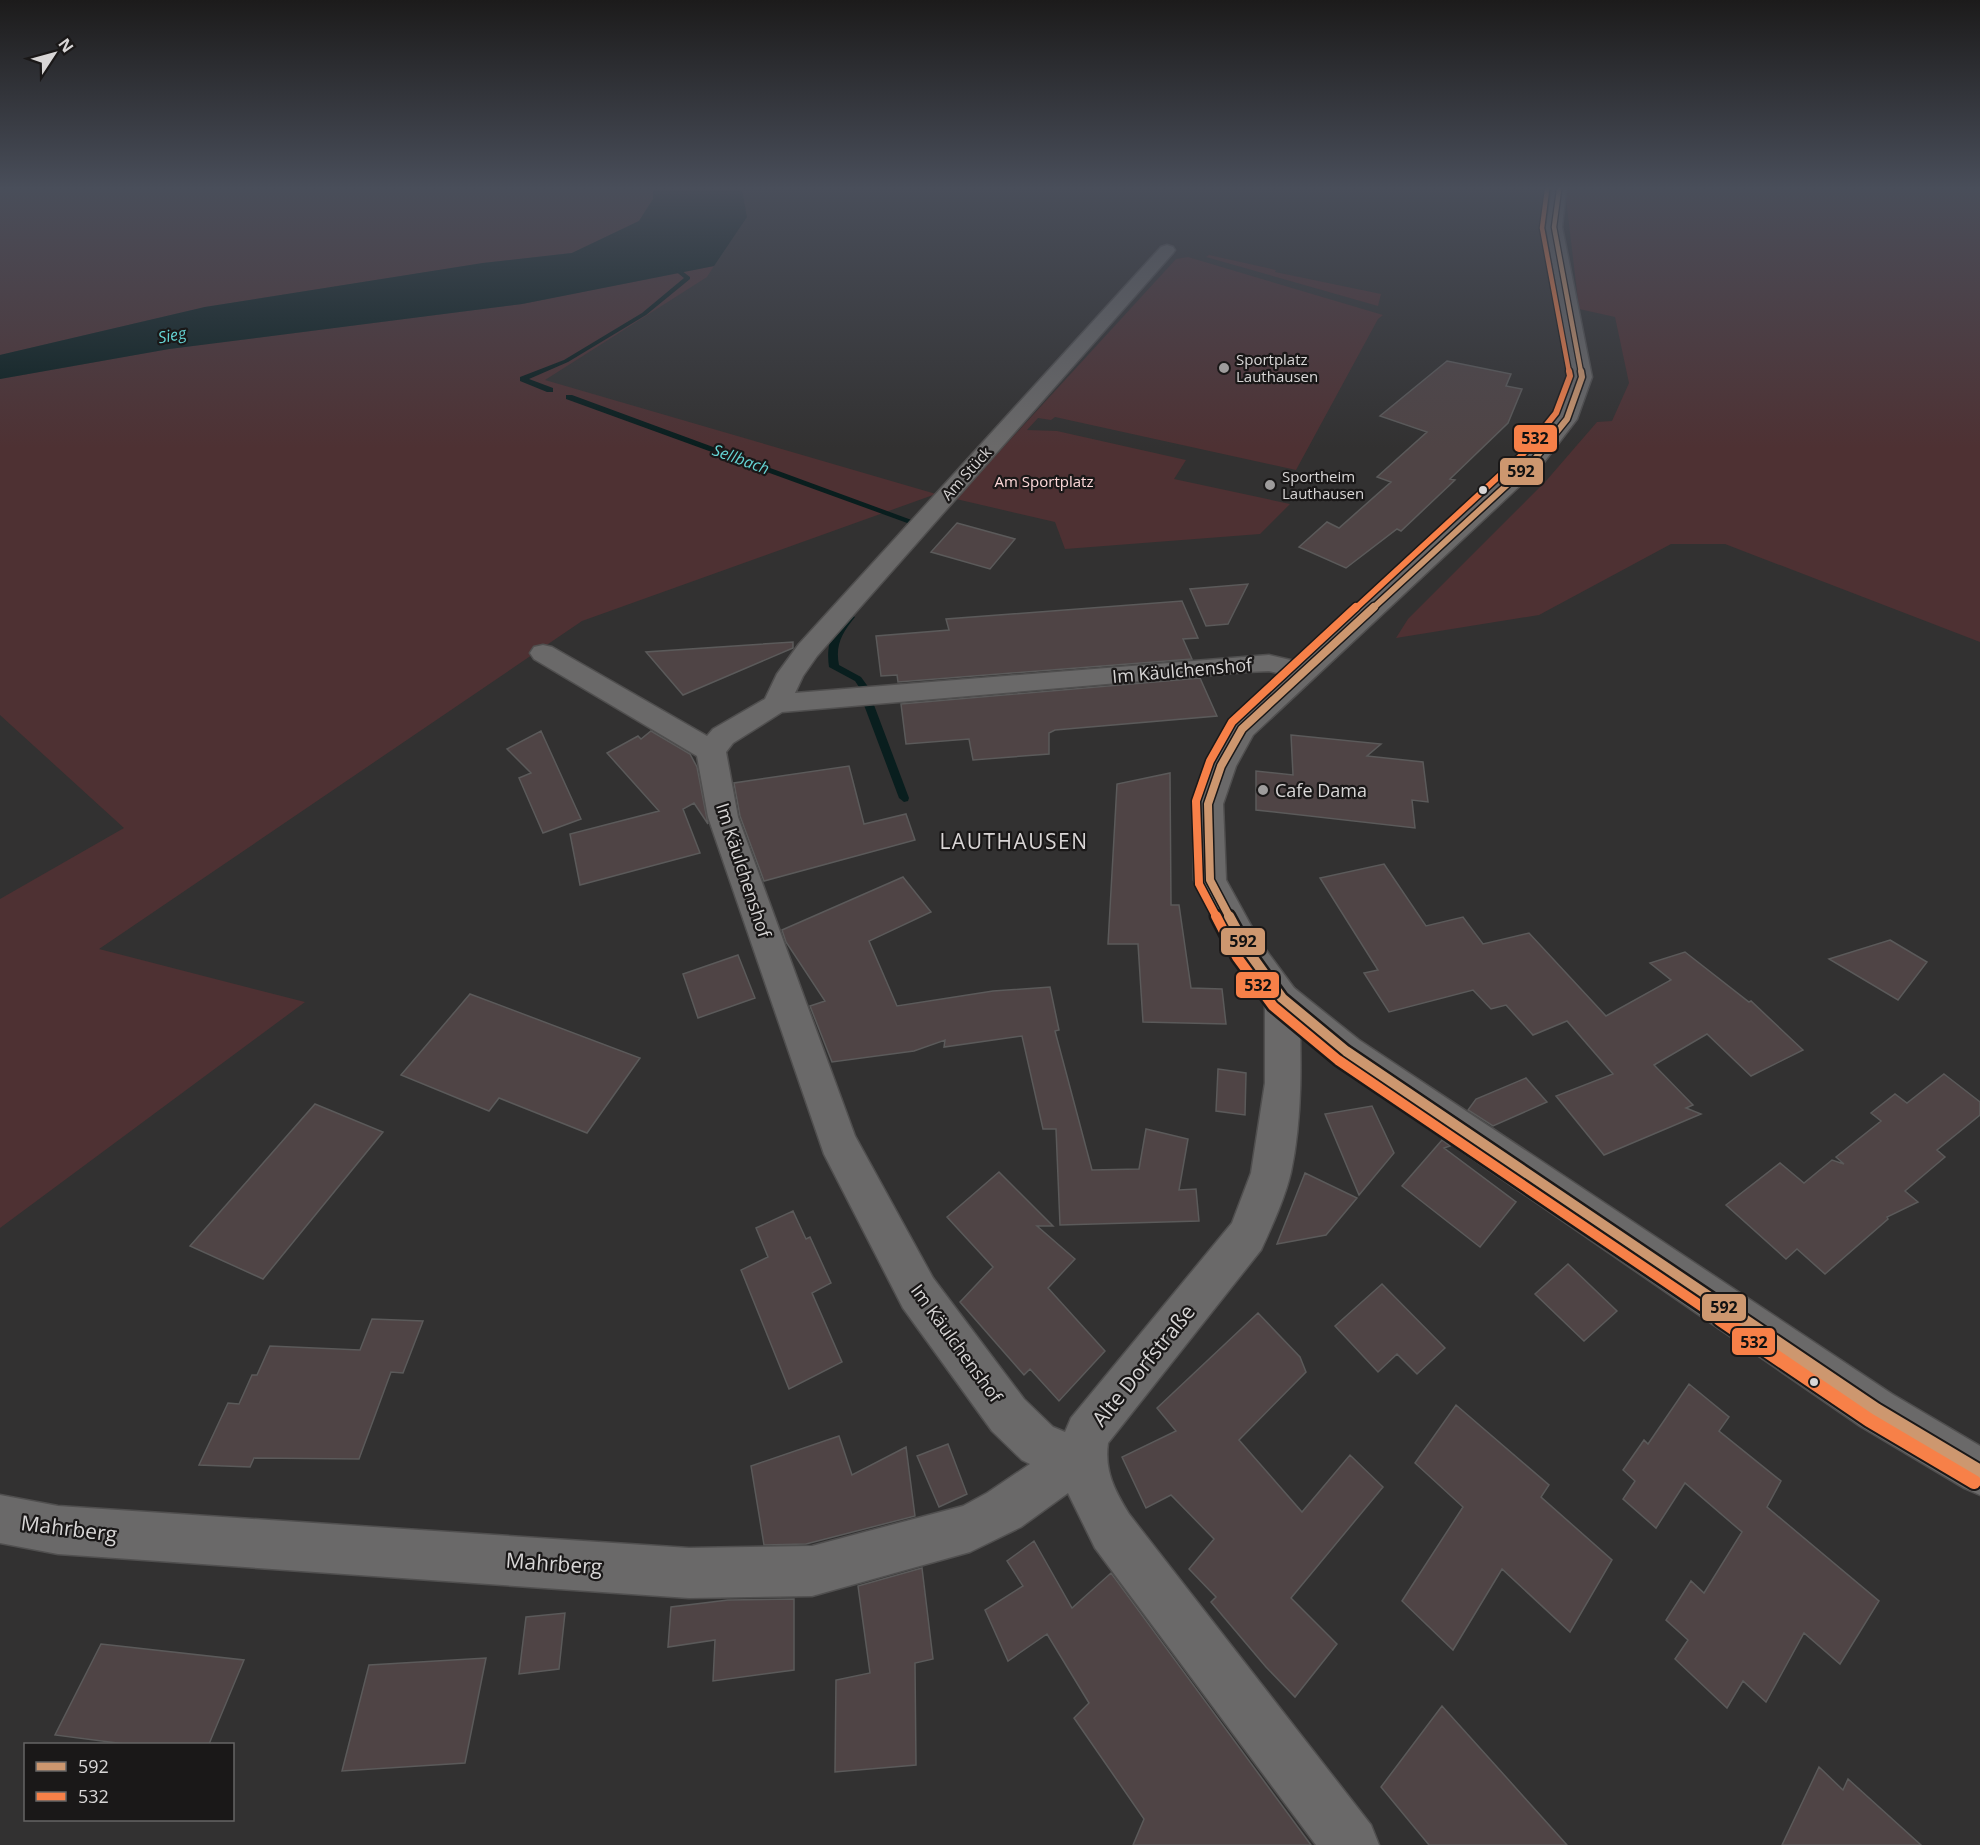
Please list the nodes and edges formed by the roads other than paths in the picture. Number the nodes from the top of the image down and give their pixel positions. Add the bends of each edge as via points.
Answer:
1 (1144, 276) edge
2 (1563, 276) edge
3 (543, 653) dead end
4 (1303, 671) junction
5 (776, 704) junction
6 (711, 751) junction
7 (1282, 998) junction
8 (1082, 1456) junction
9 (1980, 1472) edge
10 (0, 1519) edge
11 (1351, 1845) edge

1 - 5 street, Am Stück via 808,650 790,674
2 - 4 street via 1582,376 1567,418 1533,461
3 - 6 street
4 - 5 street, Im Käulchenshof via 1269,663 1246,664
4 - 7 street via 1242,729 1221,766 1208,804 1210,880 1248,951
5 - 6 street, Im Käulchenshof via 723,736
6 - 8 street, Im Käulchenshof via 723,817 834,1131 918,1293 1008,1415 1038,1444 1066,1455
7 - 8 street, Alte Dorfstraße via 1283,1083 1271,1173 1247,1236 1087,1434
7 - 9 street via 1346,1051 1590,1217 1876,1410
8 - 10 street, Mahrberg via 1004,1510 970,1528 812,1571 677,1572 58,1530
8 - 11 street via 1090,1494 1113,1531

